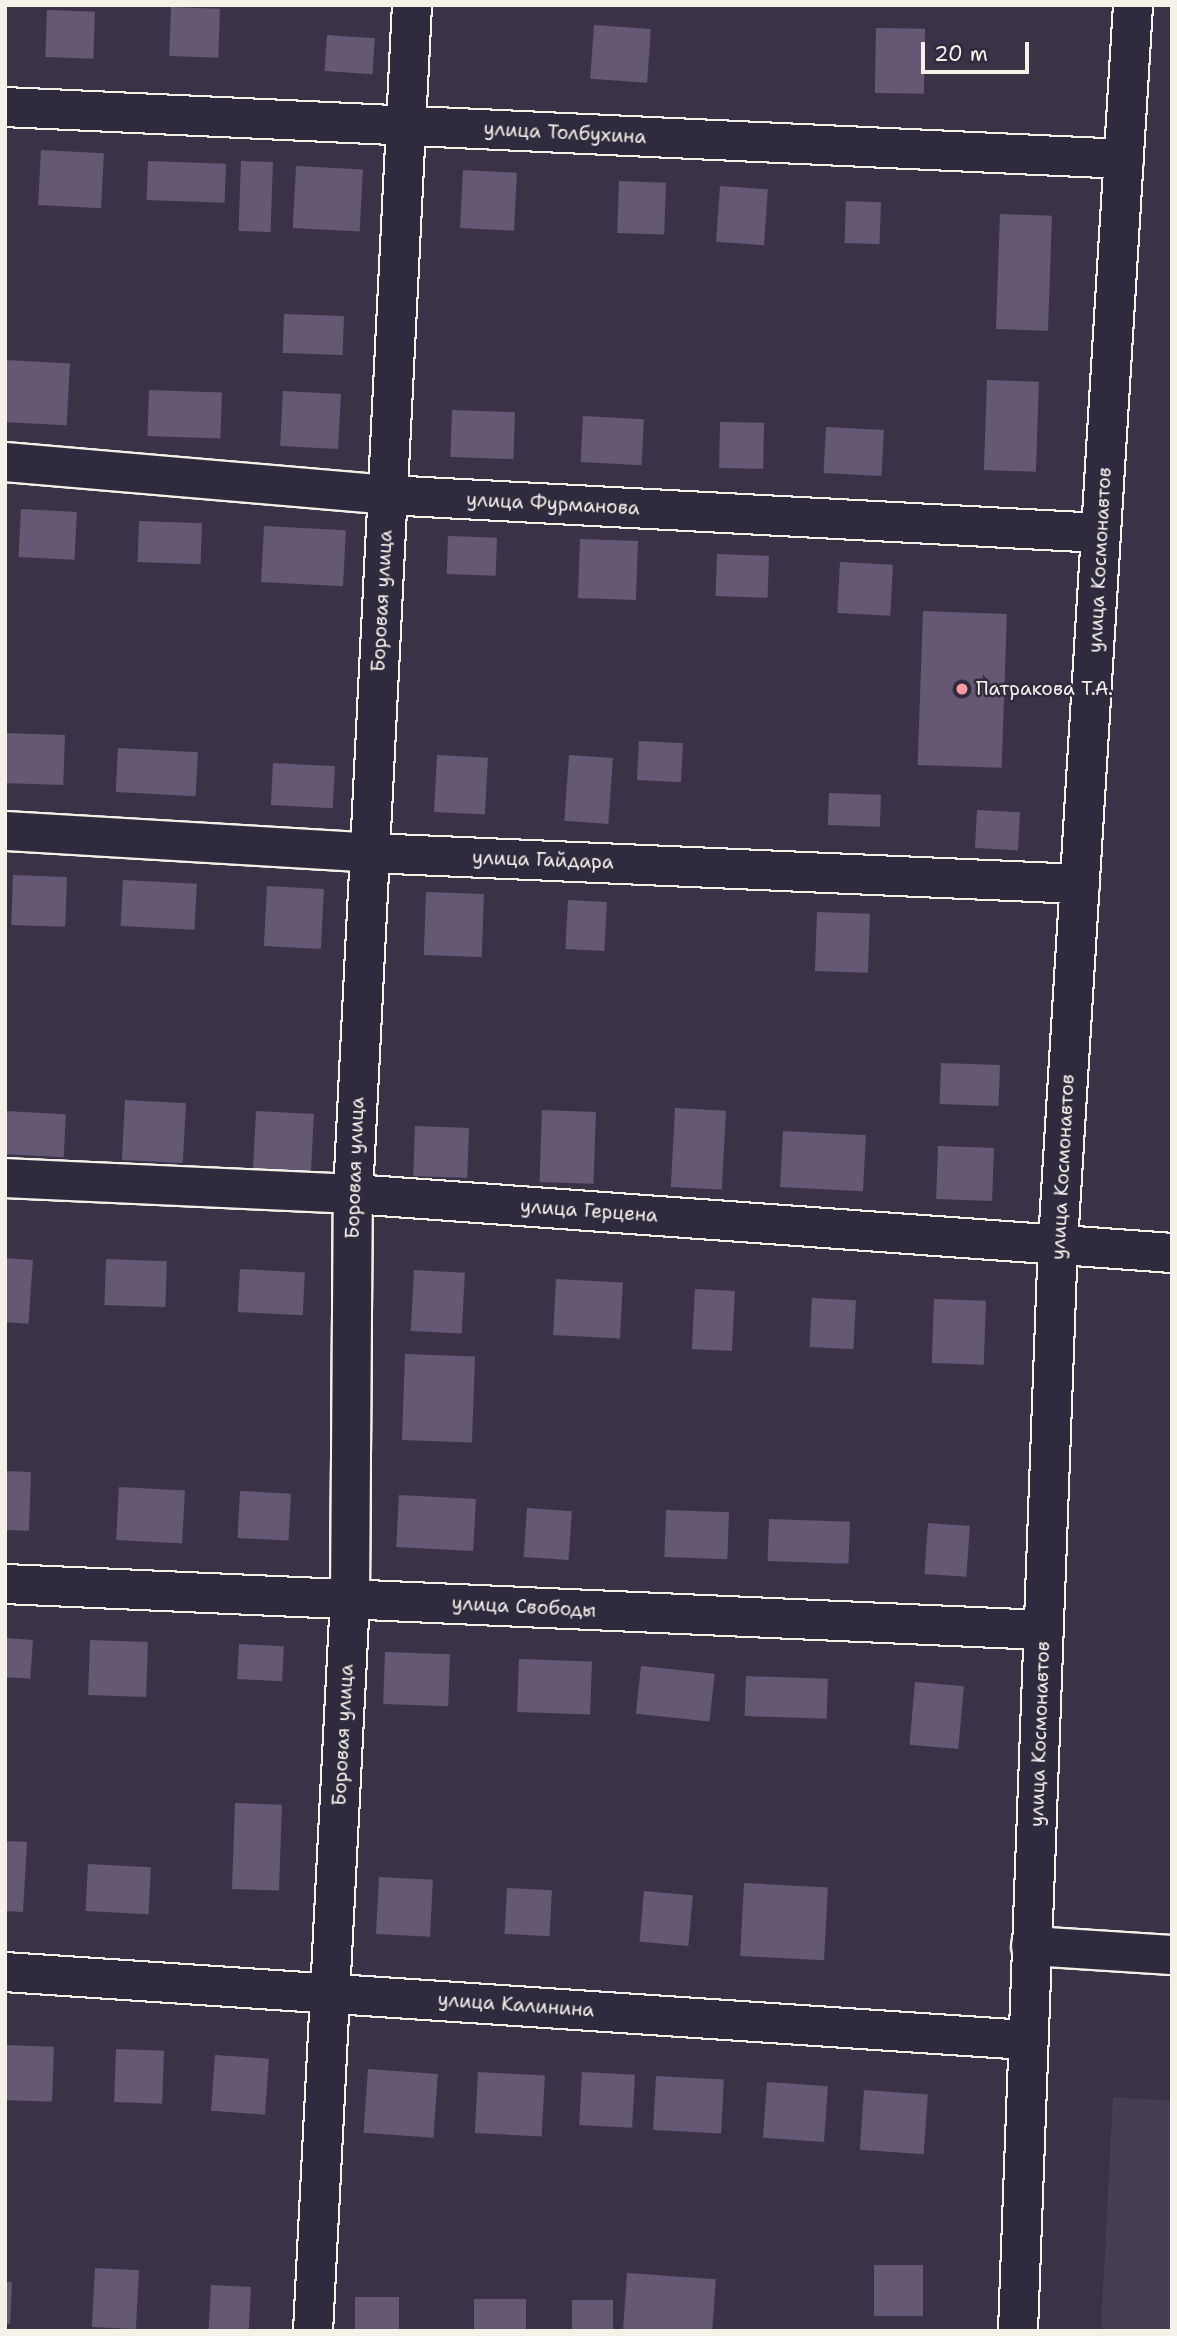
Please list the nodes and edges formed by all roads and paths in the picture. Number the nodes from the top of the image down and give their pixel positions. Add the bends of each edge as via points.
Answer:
1 (412, 5) edge
2 (1133, 5) edge
3 (5, 107) edge
4 (406, 126) junction
5 (1124, 159) junction
6 (5, 462) edge
7 (387, 495) junction
8 (1101, 533) junction
9 (5, 831) edge
10 (370, 853) junction
11 (1080, 884) junction
12 (5, 1178) edge
13 (353, 1194) junction
14 (1058, 1242) junction
15 (1172, 1253) edge
16 (5, 1584) edge
17 (350, 1600) junction
18 (1044, 1630) junction
19 (1031, 1946) junction
20 (1172, 1955) edge
21 (5, 1972) edge
22 (330, 1992) junction
23 (1027, 2040) junction
24 (313, 2331) edge
25 (1018, 2331) edge

1 - 4 street, Боровая улица
2 - 5 street, улица Космонавтов
3 - 4 street, улица Толбухина
4 - 5 street, улица Толбухина
4 - 7 street, Боровая улица
5 - 8 street, улица Космонавтов
6 - 7 street, улица Фурманова
7 - 8 street, улица Фурманова
7 - 10 street, Боровая улица
8 - 11 street, улица Космонавтов
9 - 10 street, улица Гайдара
10 - 11 street, улица Гайдара
10 - 13 street, Боровая улица
11 - 14 street, улица Космонавтов
12 - 13 street, улица Герцена
13 - 14 street, улица Герцена
13 - 17 street, Боровая улица
14 - 15 street, улица Герцена
14 - 18 street, улица Космонавтов
16 - 17 street, улица Свободы
17 - 18 street, улица Свободы
17 - 22 street, Боровая улица
18 - 19 street, улица Космонавтов
19 - 20 street
19 - 23 street, улица Космонавтов
21 - 22 street, улица Калинина
22 - 23 street, улица Калинина
22 - 24 street, Боровая улица
23 - 25 street, улица Космонавтов

